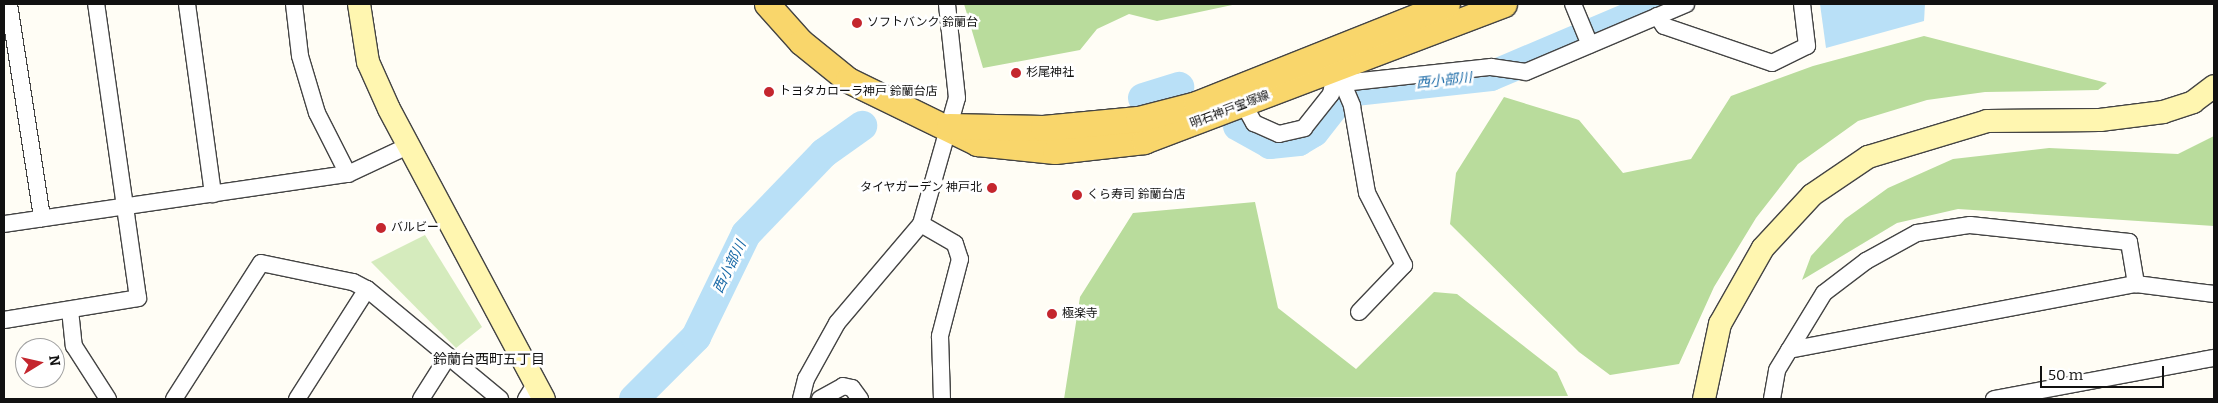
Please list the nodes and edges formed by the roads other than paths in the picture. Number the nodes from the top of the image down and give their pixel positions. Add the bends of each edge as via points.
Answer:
1 (9, 4) edge
2 (96, 4) edge
3 (187, 4) edge
4 (294, 4) edge
5 (359, 4) edge
6 (766, 4) edge
7 (947, 4) edge
8 (1447, 4) edge
9 (1504, 4) edge
10 (1574, 4) edge
11 (1686, 4) edge
12 (1802, 4) edge
13 (1657, 16) junction
14 (1590, 45) junction
15 (1336, 68) junction
16 (2214, 86) edge
17 (1244, 105) junction
18 (948, 126) junction
19 (408, 146) junction
20 (348, 174) junction
21 (213, 194) junction
22 (126, 208) junction
23 (42, 218) junction
24 (4, 224) edge
25 (921, 224) junction
26 (2136, 284) junction
27 (367, 289) junction
28 (2214, 294) edge
29 (70, 310) junction
30 (1359, 312) dead end
31 (4, 320) edge
32 (1788, 350) junction
33 (447, 358) junction
34 (2214, 358) edge
35 (535, 394) edge
36 (108, 399) edge
37 (174, 399) edge
38 (296, 399) edge
39 (421, 399) edge
40 (500, 399) edge
41 (801, 399) edge
42 (820, 399) edge
43 (860, 399) edge
44 (942, 399) edge
45 (1704, 399) edge
46 (1772, 399) edge
47 (1994, 399) edge

1 - 23 street
2 - 22 street
3 - 21 street
4 - 20 street via 300,56 316,113
5 - 19 street via 368,62
6 - 18 main road, 明石神戸宝塚線 via 801,42 848,80
7 - 18 street via 957,98
8 - 18 main road, 明石神戸宝塚線 via 1196,104 1138,119 1043,128
9 - 15 main road, 明石神戸宝塚線
10 - 14 street
11 - 13 street
12 - 13 street via 1807,46 1772,63 1664,26
13 - 14 street
14 - 15 street via 1526,72 1491,68 1352,82
15 - 17 main road, 明石神戸宝塚線
15 - 17 street via 1331,94 1304,128 1279,134 1254,123
15 - 30 street via 1352,106 1366,193 1404,265
16 - 45 street via 2193,102 2162,112 2100,120 1986,121 1868,157 1812,195 1763,248 1720,324
17 - 18 main road, 明石神戸宝塚線 via 1144,141 1097,150 1055,151 977,143
18 - 25 street
19 - 20 street
19 - 35 street
20 - 21 street
21 - 22 street
22 - 23 street
22 - 29 street via 138,298
23 - 24 street
25 - 41 street via 837,323 806,379
25 - 44 street via 955,244 960,259 940,336
26 - 28 street
26 - 32 street
26 - 32 street via 2129,242 1970,225 1917,233 1866,261 1824,293
27 - 33 street
27 - 37 street via 353,282 261,263
27 - 38 street
29 - 31 street
29 - 36 street via 74,346
32 - 46 street via 1777,370
33 - 39 street
33 - 40 street
34 - 47 street
42 - 43 street via 843,386 852,388

